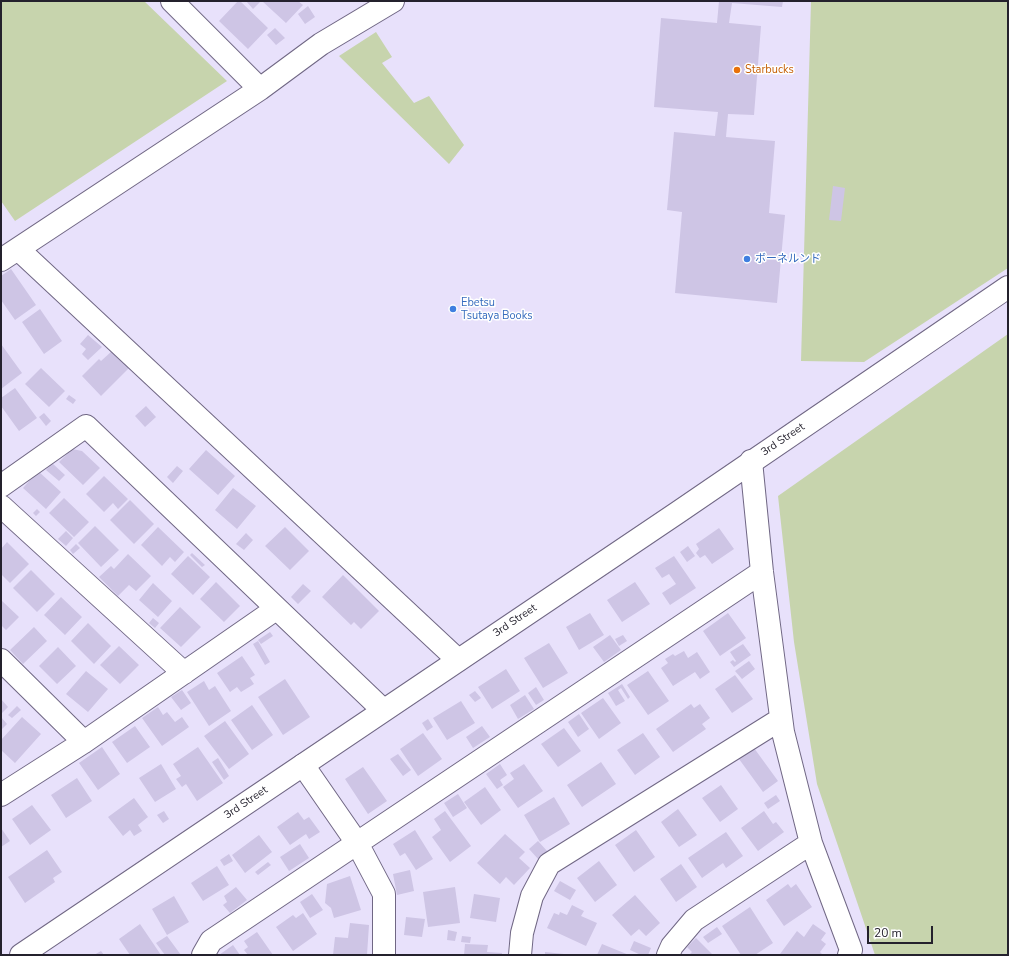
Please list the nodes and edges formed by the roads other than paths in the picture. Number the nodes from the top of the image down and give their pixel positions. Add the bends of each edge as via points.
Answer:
1 (394, 1) edge
2 (177, 3) edge
3 (260, 89) junction
4 (9, 255) edge
5 (1008, 288) edge
6 (751, 461) junction
7 (1, 486) edge
8 (1, 506) edge
9 (762, 572) junction
10 (276, 609) junction
11 (1, 660) edge
12 (458, 660) junction
13 (184, 673) junction
14 (383, 710) junction
15 (781, 719) junction
16 (84, 742) junction
17 (302, 765) junction
18 (1, 795) edge
19 (357, 843) junction
20 (811, 843) junction
21 (21, 955) edge
22 (203, 955) edge
23 (384, 955) edge
24 (520, 955) edge
25 (668, 955) edge
26 (848, 955) edge

1 - 3 street via 321,44
2 - 3 street
3 - 4 street
4 - 12 street
5 - 6 street, 3rd Street
6 - 9 street
6 - 12 street, 3rd Street
7 - 10 street via 86,426
8 - 13 street
9 - 15 street
9 - 19 street
10 - 13 street
10 - 14 street
11 - 16 street
12 - 14 street, 3rd Street
13 - 16 street
14 - 17 street, 3rd Street
15 - 20 street
15 - 24 street via 549,864 532,896 522,932
16 - 18 street
17 - 19 street
17 - 21 street, 3rd Street
19 - 22 street via 211,941
19 - 23 street via 384,894
20 - 25 street via 694,920 672,946
20 - 26 street via 851,950

